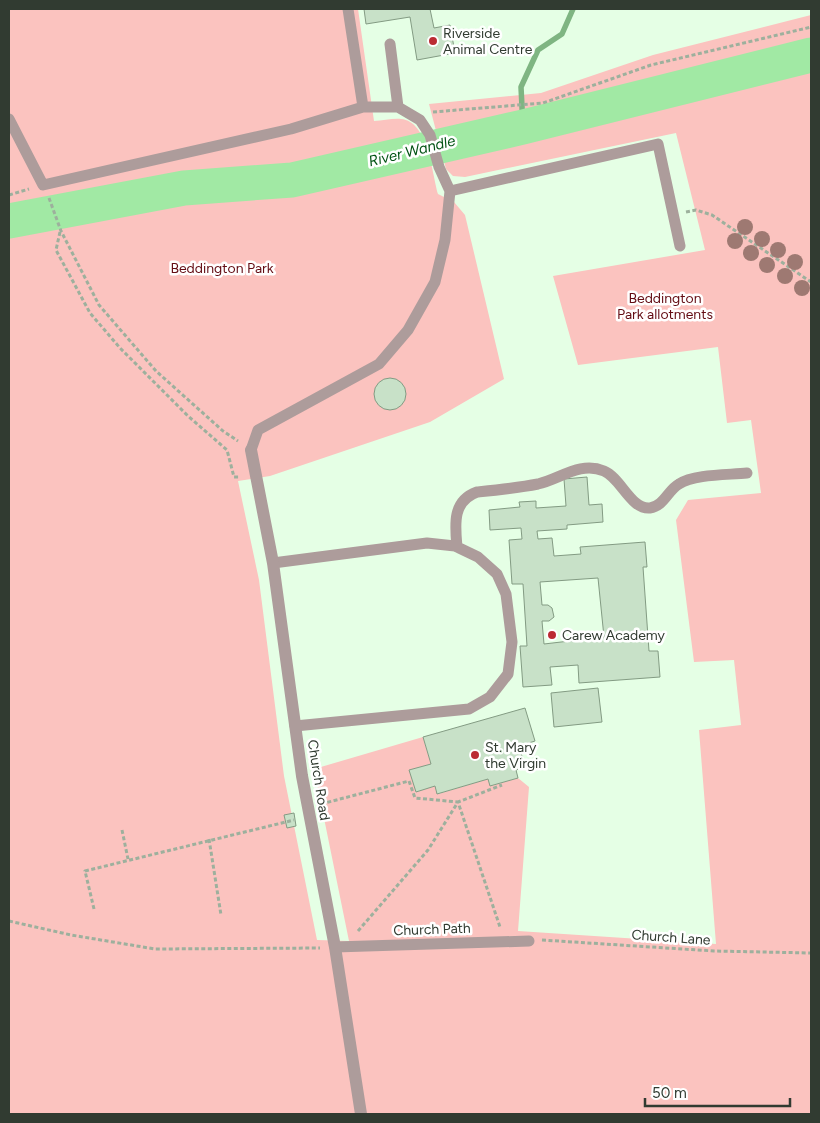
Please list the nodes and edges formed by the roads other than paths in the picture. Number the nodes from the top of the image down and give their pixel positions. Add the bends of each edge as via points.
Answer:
1 (348, 9) edge
2 (390, 44) dead end
3 (398, 106) junction
4 (363, 107) junction
5 (9, 119) edge
6 (450, 191) junction
7 (680, 246) dead end
8 (251, 450) joint
9 (747, 473) dead end
10 (457, 547) junction
11 (273, 564) junction
12 (295, 726) junction
13 (529, 941) road end
14 (335, 947) junction
15 (361, 1114) edge

1 - 4 lane
2 - 3 lane
3 - 4 lane
3 - 6 lane via 420,120 430,135
4 - 5 lane via 291,129 42,185
6 - 7 lane via 658,144
6 - 8 lane via 445,240 435,282 408,330 379,364 258,430
8 - 11 street, Church Road
9 - 10 lane via 683,482 660,505 649,508 640,506 605,471 590,468 539,483 477,492 468,495 460,504 455,517
10 - 11 lane via 427,543
10 - 12 lane via 478,557 497,574 506,594 512,642 508,674 490,696 469,710
11 - 12 street, Church Road
12 - 14 street, Church Road via 308,813
13 - 14 lane, Church Path
14 - 15 street, Church Road

